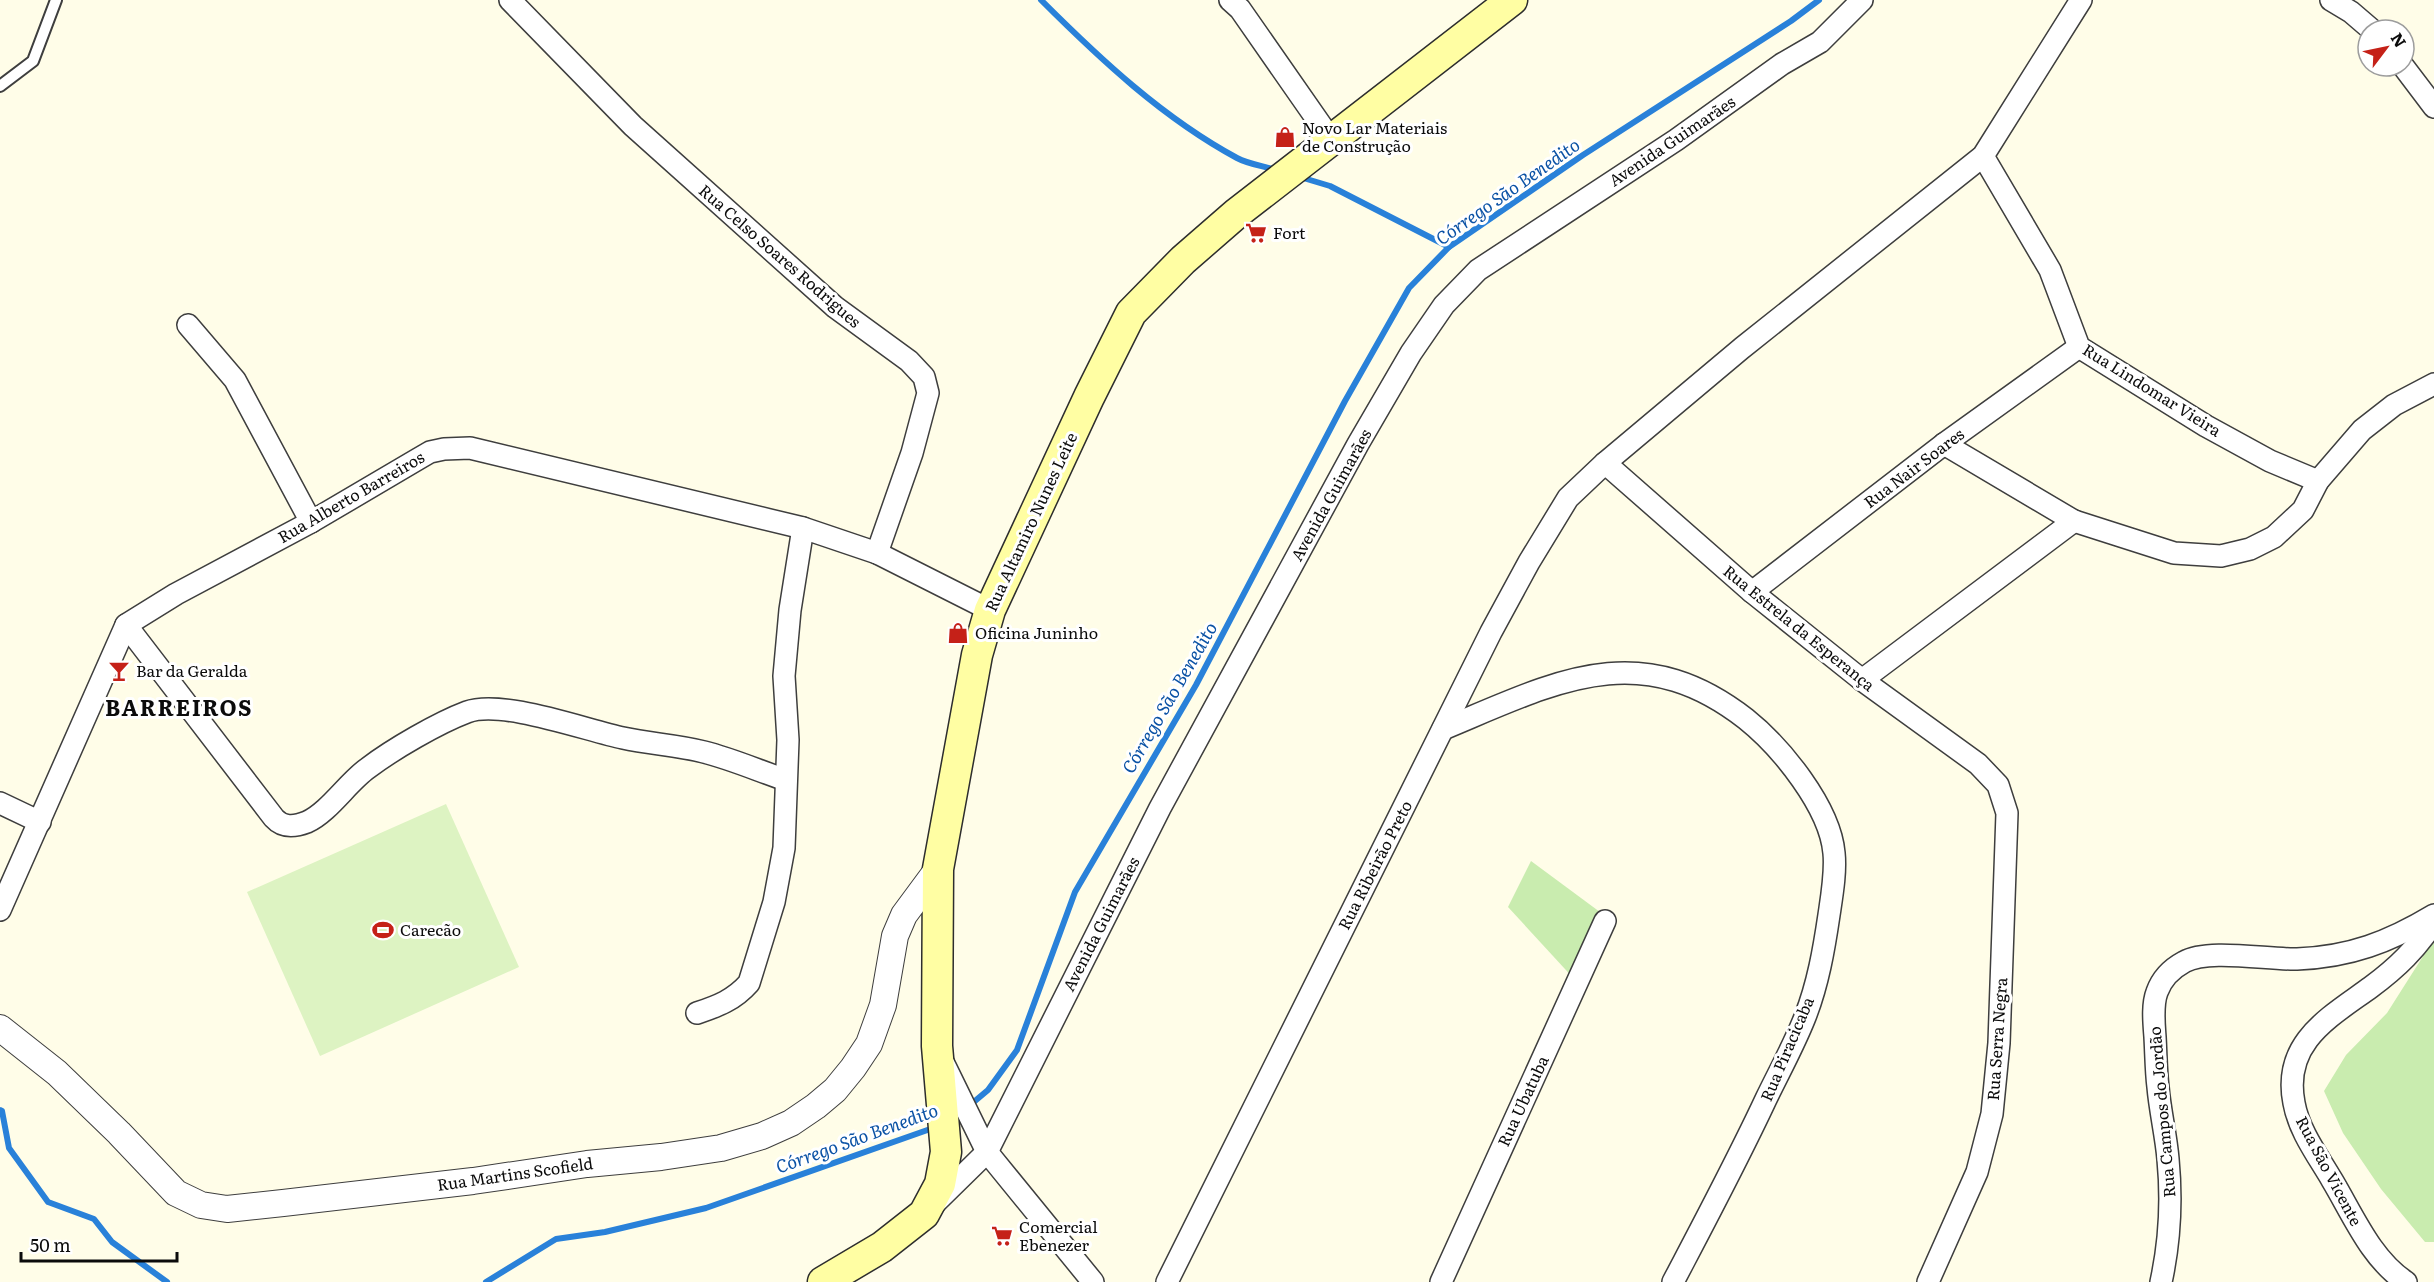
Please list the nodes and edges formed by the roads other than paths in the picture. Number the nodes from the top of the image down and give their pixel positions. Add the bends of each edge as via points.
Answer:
1 (56, 0) edge
2 (510, 0) edge
3 (1230, 0) edge
4 (1512, 0) edge
5 (1862, 0) edge
6 (2081, 0) edge
7 (2331, 0) edge
8 (2358, 18) edge
9 (2412, 78) edge
10 (0, 86) edge
11 (2434, 106) edge
12 (1332, 141) junction
13 (1983, 156) junction
14 (188, 325) dead end
15 (2079, 347) junction
16 (2434, 384) edge
17 (1944, 444) junction
18 (1605, 463) junction
19 (2318, 481) junction
20 (2074, 521) junction
21 (311, 522) junction
22 (803, 528) junction
23 (877, 553) junction
24 (1752, 591) junction
25 (990, 610) junction
26 (126, 625) junction
27 (1862, 680) junction
28 (1443, 729) junction
29 (786, 780) junction
30 (1998, 785) joint
31 (0, 803) edge
32 (40, 822) junction
33 (938, 869) junction
34 (0, 910) edge
35 (2434, 915) edge
36 (1605, 921) dead end
37 (2434, 922) edge
38 (697, 1014) dead end
39 (0, 1028) edge
40 (937, 1046) junction
41 (984, 1147) junction
42 (924, 1214) junction
43 (823, 1282) edge
44 (1093, 1282) edge
45 (1167, 1282) edge
46 (1441, 1282) edge
47 (1673, 1282) edge
48 (1928, 1282) edge
49 (2161, 1282) edge
50 (2406, 1282) edge

1 - 10 lane via 33,61
2 - 23 street, Rua Celso Soares Rodrigues via 633,126 835,307 924,377 928,393 912,453
3 - 12 street
4 - 12 main road, Rua Altamiro Nunes Leite
5 - 41 street, Avenida Guimarães via 1820,42 1479,270 1444,305 1358,444 1160,808
6 - 13 street, Rua Ribeirão Preto
7 - 8 street
9 - 11 street
12 - 25 main road, Rua Altamiro Nunes Leite via 1277,180 1183,260 1131,313
13 - 15 street, Rua Lindomar Vieira via 2050,270
13 - 18 street, Rua Ribeirão Preto
14 - 21 street via 235,380
15 - 17 street, Rua Nair Soares
15 - 19 street, Rua Lindomar Vieira via 2206,426
16 - 19 street via 2394,405 2362,430
17 - 20 street
17 - 24 street, Rua Nair Soares
18 - 24 street, Rua Estrela da Esperança
18 - 28 street, Rua Ribeirão Preto via 1568,498 1557,516 1491,632
19 - 20 street via 2303,510 2274,537 2250,549 2221,556 2174,554
20 - 27 street
21 - 22 street, Rua Alberto Barreiros via 430,453 470,448
21 - 26 street, Rua Alberto Barreiros
22 - 23 street, Rua Alberto Barreiros
22 - 29 street via 784,676
23 - 25 street, Rua Alberto Barreiros
24 - 27 street, Rua Estrela da Esperança
25 - 33 main road, Rua Altamiro Nunes Leite via 977,654
26 - 29 street via 273,818 287,826 312,819 367,768 434,728 471,710 488,708 702,751
26 - 32 street
27 - 30 street, Rua Estrela da Esperança via 1978,764
28 - 45 street, Rua Ribeirão Preto
28 - 47 street, Rua Piracicaba via 1543,687 1575,678 1605,673 1674,679 1723,701 1753,725 1798,774 1816,802 1834,853 1823,956 1805,1016 1738,1160
29 - 38 street via 782,859 771,912 749,983 725,1004
30 - 48 street, Rua Serra Negra via 2007,813 2000,1032 1992,1114 1977,1172
31 - 32 street
32 - 34 street
33 - 39 street, Rua Martins Scofield via 904,915 895,936 883,1005 869,1044 853,1068 835,1090 791,1123 721,1148 250,1207 201,1206 176,1193 57,1073
33 - 40 main road, Rua Altamiro Nunes Leite
35 - 49 street, Rua Campos do Jordão via 2402,934 2338,955 2296,959 2213,956 2187,960 2167,973 2156,992 2154,1022 2170,1202
36 - 46 street, Rua Ubatuba
37 - 50 street, Rua São Vicente via 2415,950 2323,1021 2302,1046 2294,1075 2294,1103 2312,1147 2376,1253
40 - 41 street
40 - 42 main road, Rua Altamiro Nunes Leite via 945,1167
41 - 42 street, Avenida Guimarães
41 - 44 street
42 - 43 main road, Rua Altamiro Nunes Leite via 882,1247

